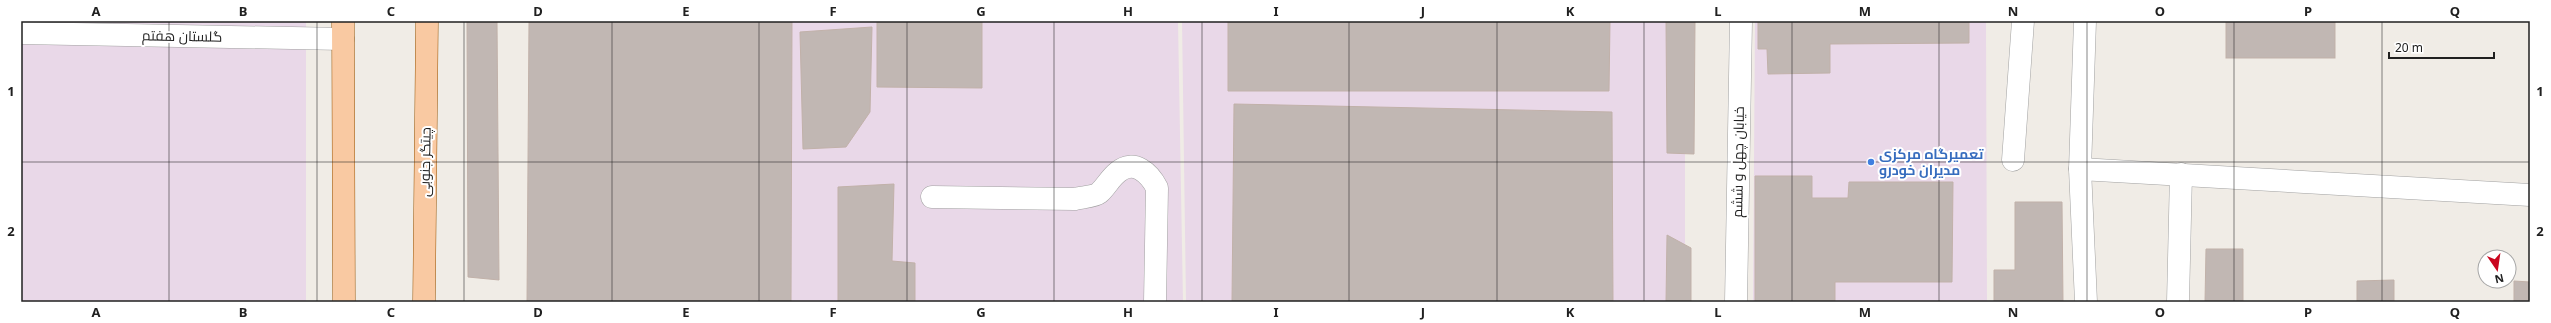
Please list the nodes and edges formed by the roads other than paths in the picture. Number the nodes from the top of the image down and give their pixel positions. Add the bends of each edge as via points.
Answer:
1 (427, 21) edge
2 (1741, 21) edge
3 (2024, 21) edge
4 (2085, 21) edge
5 (343, 30) edge
6 (21, 33) edge
7 (2013, 160) dead end
8 (2080, 169) junction
9 (2181, 174) junction
10 (2530, 195) edge
11 (932, 197) dead end
12 (344, 302) edge
13 (424, 302) edge
14 (1155, 302) edge
15 (1736, 302) edge
16 (2086, 302) edge
17 (2178, 302) edge

1 - 13 main road, چیتگر جنوبی
2 - 15 street, خیابان چهل و ششم
3 - 7 street
4 - 8 street
5 - 6 street, گلستان هفتم
5 - 12 main road
8 - 9 street
8 - 16 street
9 - 10 street
9 - 17 street
11 - 14 street via 1075,199 1098,194 1118,171 1130,167 1142,170 1157,188

